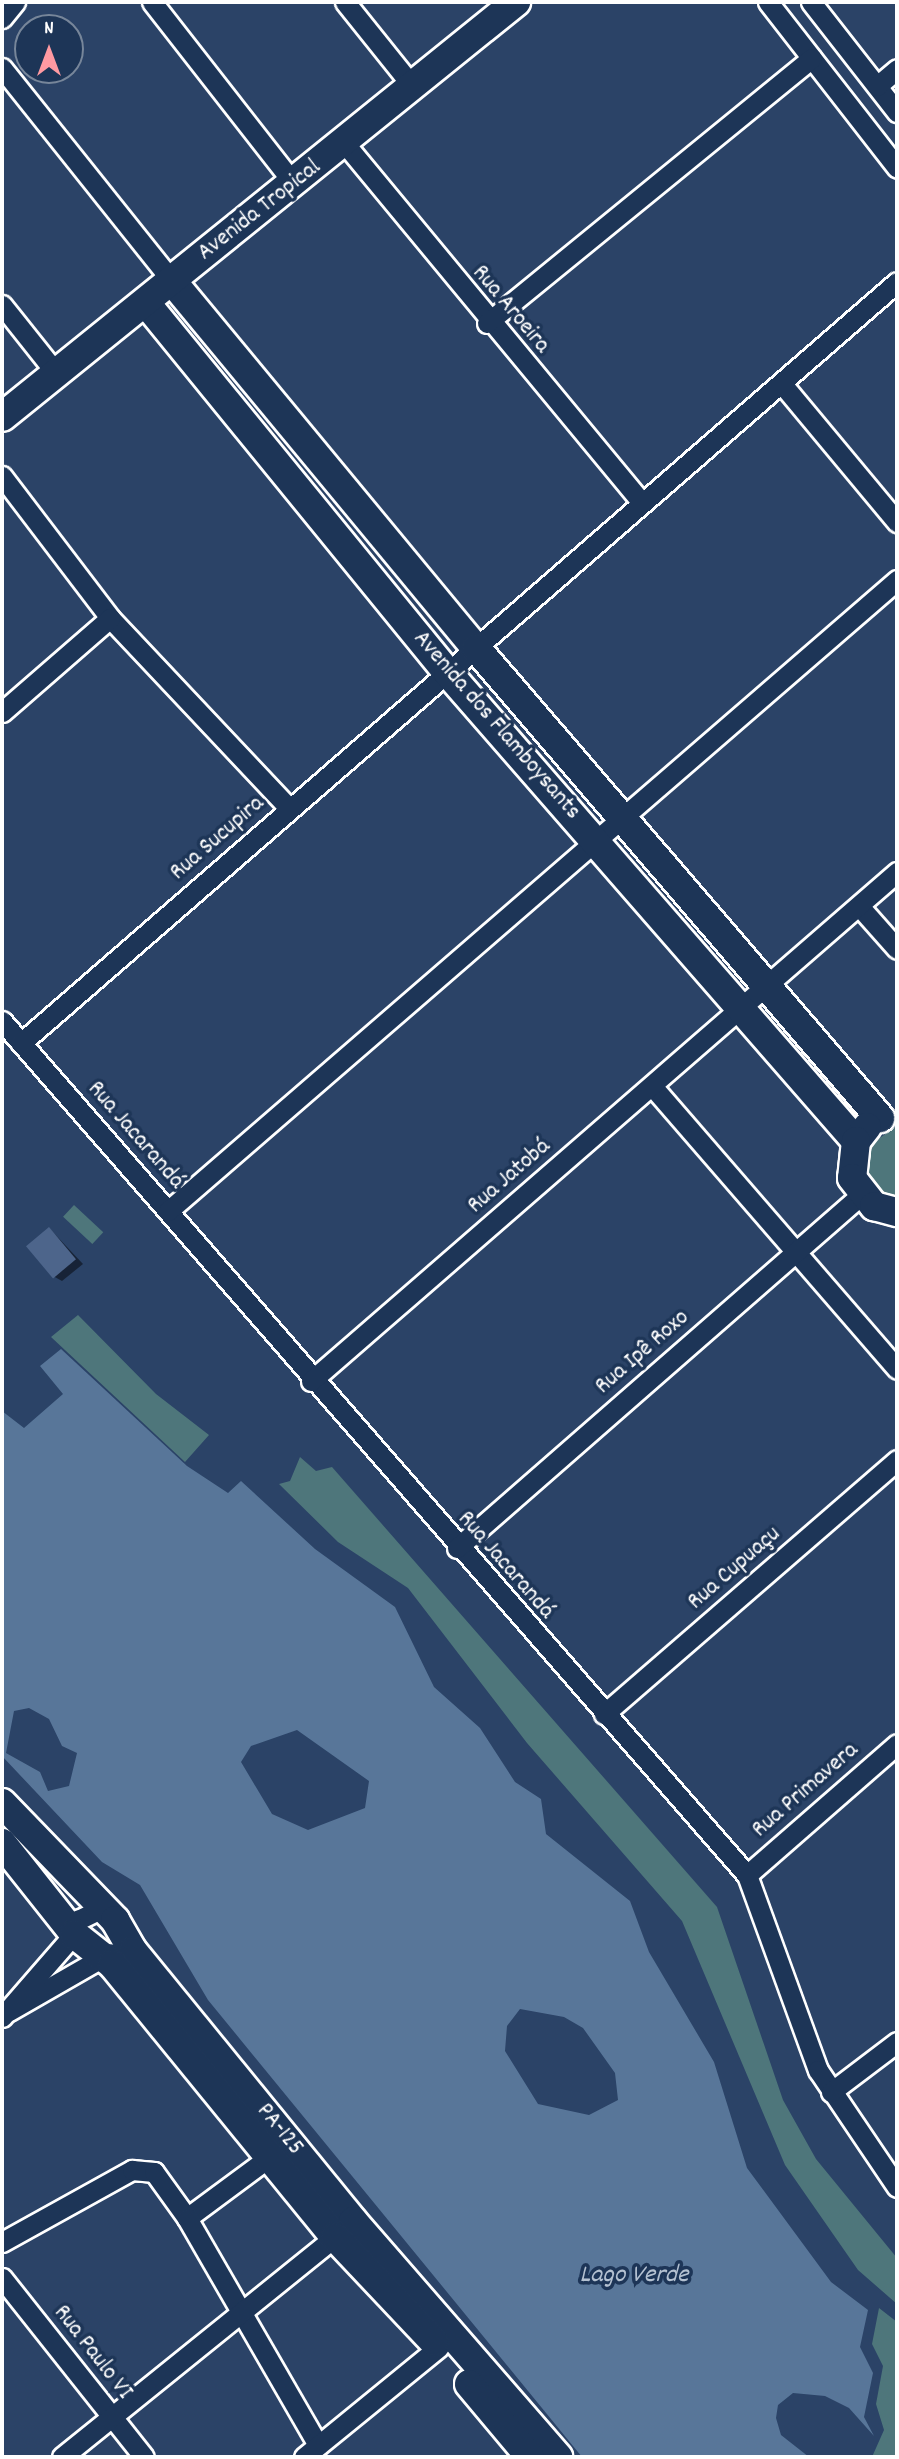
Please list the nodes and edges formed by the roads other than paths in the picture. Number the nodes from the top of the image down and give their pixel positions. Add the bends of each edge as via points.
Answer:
1 (15, 2) edge
2 (152, 2) edge
3 (345, 2) edge
4 (516, 2) edge
5 (768, 2) edge
6 (811, 2) edge
7 (2, 18) edge
8 (812, 58) junction
9 (2, 68) edge
10 (897, 69) edge
11 (877, 86) junction
12 (414, 88) junction
13 (897, 112) edge
14 (346, 145) junction
15 (897, 168) edge
16 (293, 184) junction
17 (172, 281) junction
18 (897, 282) edge
19 (146, 303) junction
20 (2, 304) edge
21 (487, 323) junction
22 (56, 373) junction
23 (782, 384) junction
24 (2, 417) edge
25 (2, 476) edge
26 (641, 502) junction
27 (897, 522) edge
28 (897, 580) edge
29 (110, 618) junction
30 (476, 648) junction
31 (448, 673) junction
32 (2, 712) edge
33 (290, 809) junction
34 (619, 817) junction
35 (596, 841) junction
36 (897, 872) edge
37 (859, 906) junction
38 (897, 949) edge
39 (771, 985) junction
40 (741, 1009) junction
41 (2, 1021) edge
42 (21, 1043) junction
43 (652, 1086) junction
44 (889, 1117) edge
45 (856, 1141) junction
46 (861, 1195) junction
47 (168, 1211) junction
48 (897, 1212) edge
49 (796, 1252) junction
50 (897, 1369) edge
51 (311, 1381) junction
52 (897, 1460) edge
53 (457, 1548) junction
54 (604, 1714) junction
55 (897, 1744) edge
56 (2, 1803) edge
57 (3, 1847) edge
58 (747, 1875) junction
59 (101, 1909) junction
60 (74, 1934) junction
61 (124, 1934) junction
62 (98, 1957) junction
63 (5, 2014) edge
64 (897, 2042) edge
65 (831, 2092) junction
66 (264, 2161) dead end
67 (897, 2187) edge
68 (187, 2218) junction
69 (335, 2237) junction
70 (2, 2242) edge
71 (2, 2278) edge
72 (241, 2312) junction
73 (439, 2347) junction
74 (110, 2416) junction
75 (311, 2451) edge
76 (62, 2457) edge
77 (144, 2457) edge
78 (530, 2457) edge
79 (558, 2457) edge

1 - 7 street
2 - 16 street
3 - 12 street
4 - 12 street, Avenida Tropical
5 - 8 street
6 - 11 street
8 - 15 street
8 - 21 street
9 - 17 street
10 - 11 street
11 - 13 street
12 - 14 street, Avenida Tropical
14 - 16 street, Avenida Tropical
14 - 21 street, Rua Aroeira
16 - 17 street, Avenida Tropical
17 - 19 street, Avenida Tropical
17 - 30 street, Avenida dos Flamboysants
18 - 23 street, Rua Sucupira
19 - 22 street, Avenida Tropical
19 - 31 street, Avenida dos Flamboysants
20 - 22 street
21 - 26 street, Rua Aroeira
22 - 24 street, Avenida Tropical
23 - 26 street, Rua Sucupira
23 - 27 street
25 - 29 street
26 - 30 street, Rua Sucupira
28 - 34 street
29 - 32 street
29 - 33 street
30 - 31 street, Rua Sucupira
30 - 34 street, Avenida dos Flamboysants
31 - 33 street, Rua Sucupira
31 - 35 street, Avenida dos Flamboysants
33 - 42 street, Rua Sucupira
34 - 35 street
34 - 39 street, Avenida dos Flamboysants
35 - 40 street, Avenida dos Flamboysants
35 - 47 street
36 - 37 street
37 - 38 street
37 - 39 street
39 - 40 street, Rua Jatobá
39 - 44 street, Avenida dos Flamboysants
40 - 43 street, Rua Jatobá
40 - 45 street, Avenida dos Flamboysants
41 - 42 street, Rua Jacarandá
42 - 47 street, Rua Jacarandá
43 - 49 street
43 - 51 street, Rua Jatobá
44 - 45 street
45 - 46 street via 852,1178
46 - 48 street
46 - 49 street, Rua Ipê Roxo
47 - 51 street, Rua Jacarandá
49 - 50 street
49 - 53 street, Rua Ipê Roxo
51 - 53 street, Rua Jacarandá
52 - 54 street, Rua Cupuaçu
53 - 54 street, Rua Jacarandá
54 - 58 street, Rua Jacarandá
55 - 58 street, Rua Primavera
56 - 59 street, PA-125 / PA-125
57 - 60 street, PA-125 / PA-125
58 - 65 street, Rua Jacarandá
59 - 60 street via 83,1915
59 - 61 street, PA-125 / PA-125
60 - 62 street, PA-125 / PA-125
60 - 63 street
61 - 62 street via 115,1949
61 - 79 street, PA-125 / PA-125 via 353,2221
62 - 63 street
62 - 69 street, PA-125 / PA-125 via 112,1964
64 - 65 street
65 - 67 street, Rua Jacarandá
66 - 68 street
68 - 70 street via 144,2167
68 - 72 street
69 - 72 street
69 - 73 street, PA-125 / PA-125
71 - 74 street, Rua Paulo VI
72 - 74 street
72 - 75 street
73 - 75 street
73 - 78 street, PA-125 / PA-125
74 - 76 street
74 - 77 street, Rua Paulo VI

